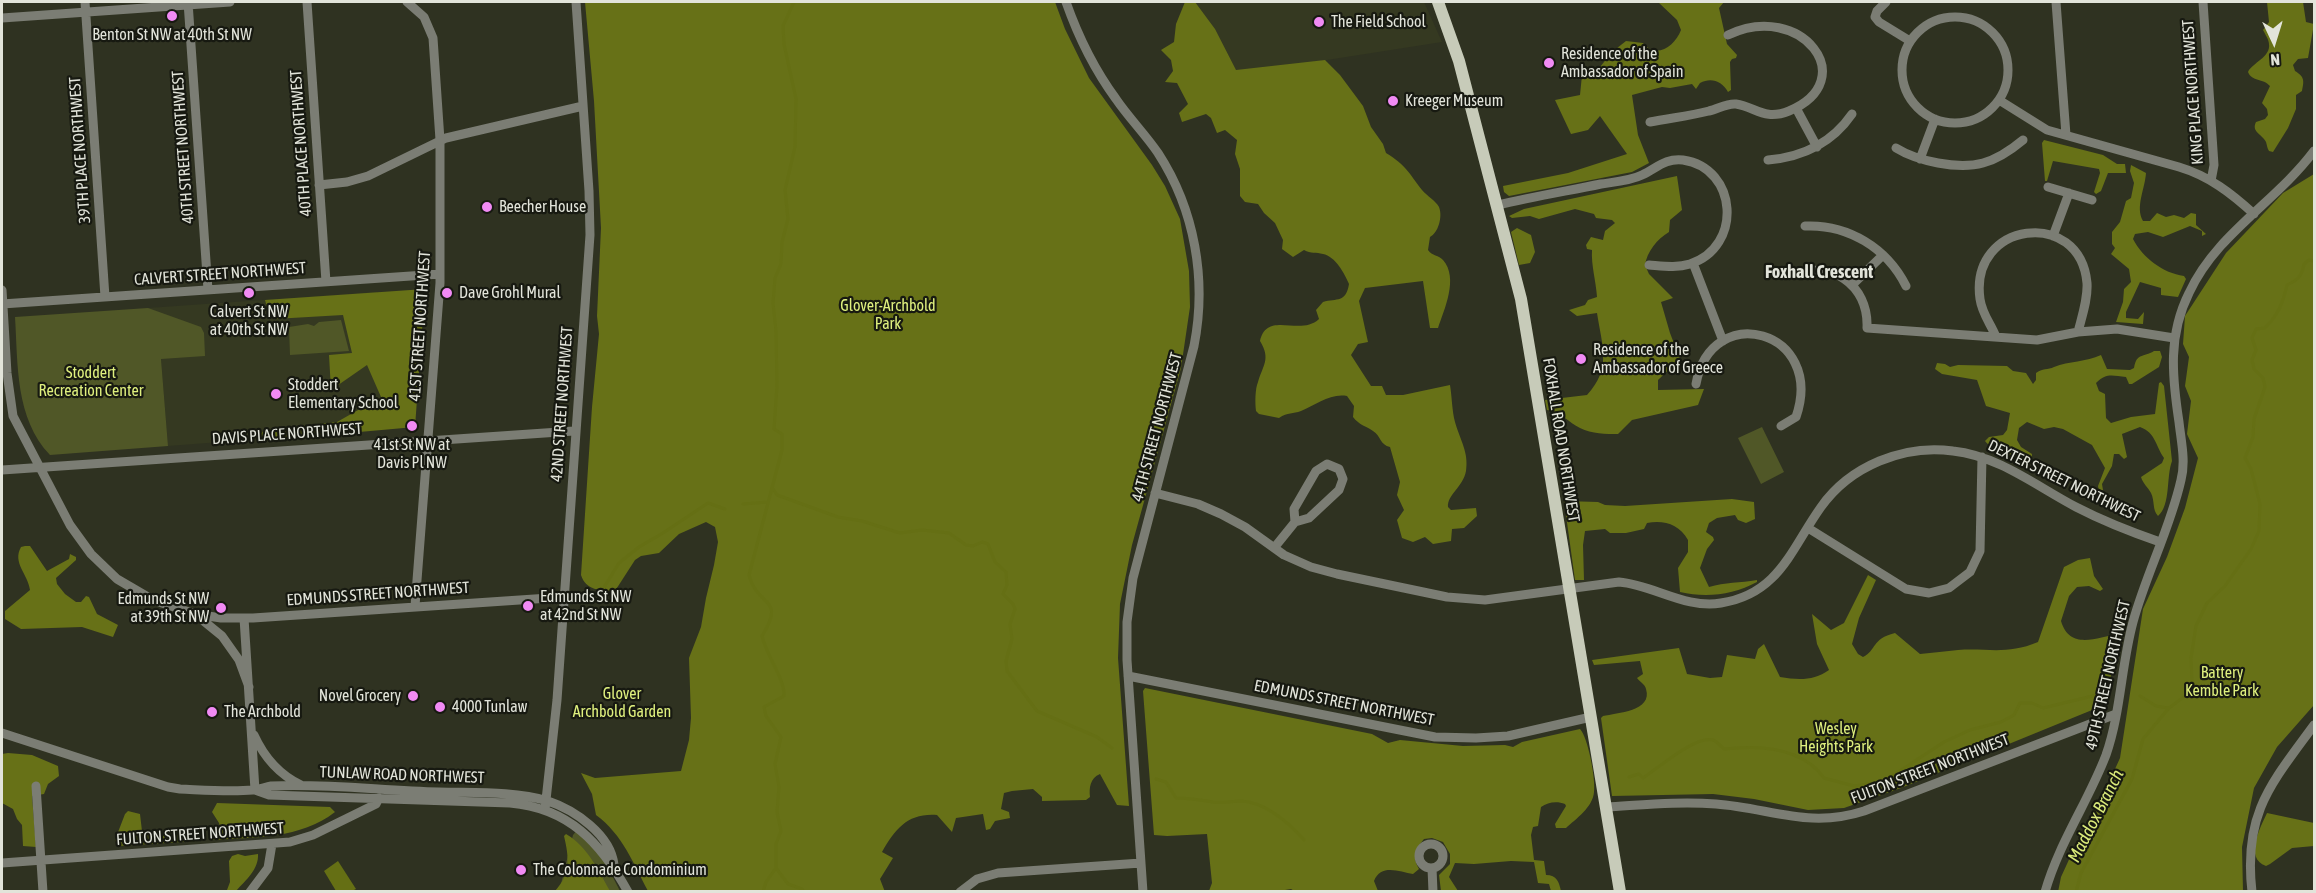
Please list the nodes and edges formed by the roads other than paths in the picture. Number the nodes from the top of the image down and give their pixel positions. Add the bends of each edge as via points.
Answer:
1 (230, 2) edge
2 (307, 2) edge
3 (407, 2) edge
4 (576, 2) edge
5 (1066, 2) edge
6 (1438, 2) edge
7 (1886, 2) edge
8 (2056, 2) edge
9 (2203, 2) edge
10 (188, 3) edge
11 (85, 7) edge
12 (1756, 16) dead end
13 (2, 18) edge
14 (1728, 35) dead end
15 (1814, 35) dead end
16 (1910, 41) junction
17 (1999, 100) junction
18 (583, 106) junction
19 (1796, 108) junction
20 (1852, 114) dead end
21 (1935, 119) junction
22 (1650, 122) dead end
23 (2066, 135) junction
24 (440, 140) junction
25 (2023, 140) dead end
26 (1816, 147) junction
27 (1896, 148) dead end
28 (2314, 151) edge
29 (1920, 159) junction
30 (1768, 160) dead end
31 (2211, 181) junction
32 (319, 185) junction
33 (2048, 187) dead end
34 (2068, 193) junction
35 (2092, 200) dead end
36 (1498, 205) junction
37 (2254, 214) junction
38 (1805, 225) dead end
39 (2053, 236) junction
40 (1883, 255) junction
41 (1693, 263) junction
42 (1649, 265) dead end
43 (440, 274) junction
44 (1790, 275) dead end
45 (326, 282) junction
46 (1852, 285) junction
47 (1906, 286) dead end
48 (2, 290) edge
49 (208, 290) junction
50 (105, 297) junction
51 (2, 304) edge
52 (2078, 332) junction
53 (1996, 337) junction
54 (2174, 338) junction
55 (1723, 341) junction
56 (1696, 384) dead end
57 (1781, 426) dead end
58 (574, 431) junction
59 (427, 440) junction
60 (1982, 457) junction
61 (38, 467) junction
62 (2, 470) edge
63 (1155, 493) junction
64 (1295, 522) junction
65 (1808, 528) junction
66 (2160, 542) junction
67 (1274, 548) junction
68 (1569, 588) junction
69 (564, 597) junction
70 (415, 606) junction
71 (195, 614) junction
72 (244, 618) junction
73 (1128, 676) junction
74 (249, 687) junction
75 (2116, 714) junction
76 (1591, 717) junction
77 (2314, 725) edge
78 (251, 727) junction
79 (2, 734) edge
80 (36, 786) dead end
81 (303, 786) junction
82 (379, 789) junction
83 (255, 790) junction
84 (379, 800) junction
85 (546, 805) junction
86 (1606, 807) junction
87 (272, 844) junction
88 (41, 860) junction
89 (2, 863) edge
90 (1142, 863) junction
91 (1432, 868) dead end
92 (43, 891) edge
93 (250, 891) edge
94 (628, 891) edge
95 (960, 891) edge
96 (1143, 891) edge
97 (1433, 891) edge
98 (1620, 891) edge
99 (2045, 891) edge
100 (2252, 891) edge

1 - 10 street
2 - 32 street, 40TH PLACE NORTHWEST
3 - 24 street, 41ST STREET NORTHWEST via 422,14 435,48
4 - 18 street, 42ND STREET NORTHWEST
5 - 63 street, 44TH STREET NORTHWEST via 1100,76 1171,176 1186,209 1196,249 1196,335
6 - 36 main road, FOXHALL ROAD NORTHWEST via 1459,61
7 - 16 street via 1875,17
8 - 23 street
9 - 31 street, KING PLACE NORTHWEST via 2214,165
10 - 11 street
10 - 49 street, 40TH STREET NORTHWEST
11 - 13 street
11 - 50 street, 39TH PLACE NORTHWEST
12 - 14 street
15 - 19 street via 1822,57 1820,78
16 - 17 street via 1930,23 1949,18 1965,18 1984,26 1996,38 2006,59 2007,79
16 - 21 street via 1903,61 1903,82 1915,104
17 - 21 street via 1974,119
17 - 23 street via 2039,127
18 - 24 street
18 - 58 street, 42ND STREET NORTHWEST via 590,235
19 - 22 street via 1764,114 1728,104
19 - 26 street
20 - 26 street via 1837,132
21 - 29 street
23 - 31 street via 2179,167
24 - 32 street via 357,179
24 - 43 street, 41ST STREET NORTHWEST
25 - 29 street via 1999,156 1972,165
26 - 30 street
27 - 29 street
28 - 37 street, 49TH STREET NORTHWEST
31 - 37 street
32 - 45 street, 40TH PLACE NORTHWEST
33 - 34 street
34 - 35 street
34 - 39 street
36 - 41 street via 1637,177 1669,160 1689,161 1716,179 1728,210 1719,243
36 - 68 main road, FOXHALL ROAD NORTHWEST via 1523,307
37 - 54 street, 49TH STREET NORTHWEST via 2204,266 2187,295
38 - 40 street via 1841,229
39 - 52 street via 2072,249 2085,272 2087,292
39 - 53 street via 2018,234 1999,244 1986,260 1979,280 1979,298
40 - 46 street
40 - 47 street
41 - 42 street
41 - 55 street
43 - 45 street, CALVERT STREET NORTHWEST
43 - 59 street, 41ST STREET NORTHWEST
44 - 46 street via 1821,270
45 - 49 street, CALVERT STREET NORTHWEST
46 - 53 street via 1865,305 1867,328
48 - 51 street, EDMUNDS STREET NORTHWEST
49 - 50 street, CALVERT STREET NORTHWEST
50 - 51 street, CALVERT STREET NORTHWEST
51 - 61 street, EDMUNDS STREET NORTHWEST via 12,410
52 - 53 street via 2037,340
52 - 54 street via 2117,329
54 - 66 street, 49TH STREET NORTHWEST via 2172,368 2183,469
55 - 56 street via 1705,358
55 - 57 street via 1741,335 1764,336 1781,345 1795,360 1801,381 1798,411 1794,419
58 - 59 street, DAVIS PLACE NORTHWEST
58 - 69 street, 42ND STREET NORTHWEST
59 - 61 street, DAVIS PLACE NORTHWEST
59 - 70 street, 41ST STREET NORTHWEST
60 - 65 street, DEXTER STREET NORTHWEST via 1934,450 1886,459 1847,480 1824,503
60 - 65 street via 1980,551 1970,572 1949,588 1929,593 1909,590
60 - 66 street, DEXTER STREET NORTHWEST via 2083,510
61 - 62 street, DAVIS PLACE NORTHWEST
61 - 71 street, EDMUNDS STREET NORTHWEST via 70,525 91,554 117,579 142,594
63 - 67 street, DEXTER STREET NORTHWEST via 1221,514
63 - 73 street, 44TH STREET NORTHWEST via 1130,595 1126,633
64 - 64 street via 1309,518 1339,489 1343,479 1339,469 1327,464 1316,471 1294,509
64 - 67 street
65 - 68 street, DEXTER STREET NORTHWEST via 1773,579 1733,601 1699,604 1619,582
66 - 75 street, 49TH STREET NORTHWEST via 2133,622
67 - 68 street, DEXTER STREET NORTHWEST via 1324,571 1456,599 1485,600
68 - 76 main road, FOXHALL ROAD NORTHWEST
69 - 70 street, EDMUNDS STREET NORTHWEST
69 - 85 street, 42ND STREET NORTHWEST
70 - 72 street, EDMUNDS STREET NORTHWEST
71 - 72 street, EDMUNDS STREET NORTHWEST
71 - 74 street via 230,646
72 - 74 street
73 - 76 street, EDMUNDS STREET NORTHWEST via 1435,737 1508,736
73 - 90 street, 44TH STREET NORTHWEST
74 - 78 street
75 - 86 street, FULTON STREET NORTHWEST via 1840,817 1811,819 1705,803
75 - 99 street, 49TH STREET NORTHWEST via 2106,755 2064,838
76 - 86 main road, FOXHALL ROAD NORTHWEST
77 - 100 street via 2281,768 2260,809 2249,848
78 - 81 street via 270,761
78 - 83 street
79 - 83 street, TUNLAW ROAD NORTHWEST via 168,787
80 - 88 street
81 - 82 street, TUNLAW ROAD NORTHWEST
81 - 83 street, TUNLAW ROAD NORTHWEST
82 - 84 street
82 - 85 street, TUNLAW ROAD NORTHWEST via 514,795
83 - 84 street, TUNLAW ROAD NORTHWEST via 269,795
84 - 85 street, TUNLAW ROAD NORTHWEST
84 - 87 street, FULTON STREET NORTHWEST via 307,838
85 - 94 street via 578,826 614,865
86 - 98 main road, FOXHALL ROAD NORTHWEST
87 - 88 street, FULTON STREET NORTHWEST
87 - 93 street via 268,868
88 - 89 street, FULTON STREET NORTHWEST
88 - 92 street
90 - 95 street via 998,873 977,879
90 - 96 street, 44TH STREET NORTHWEST
91 - 97 street

